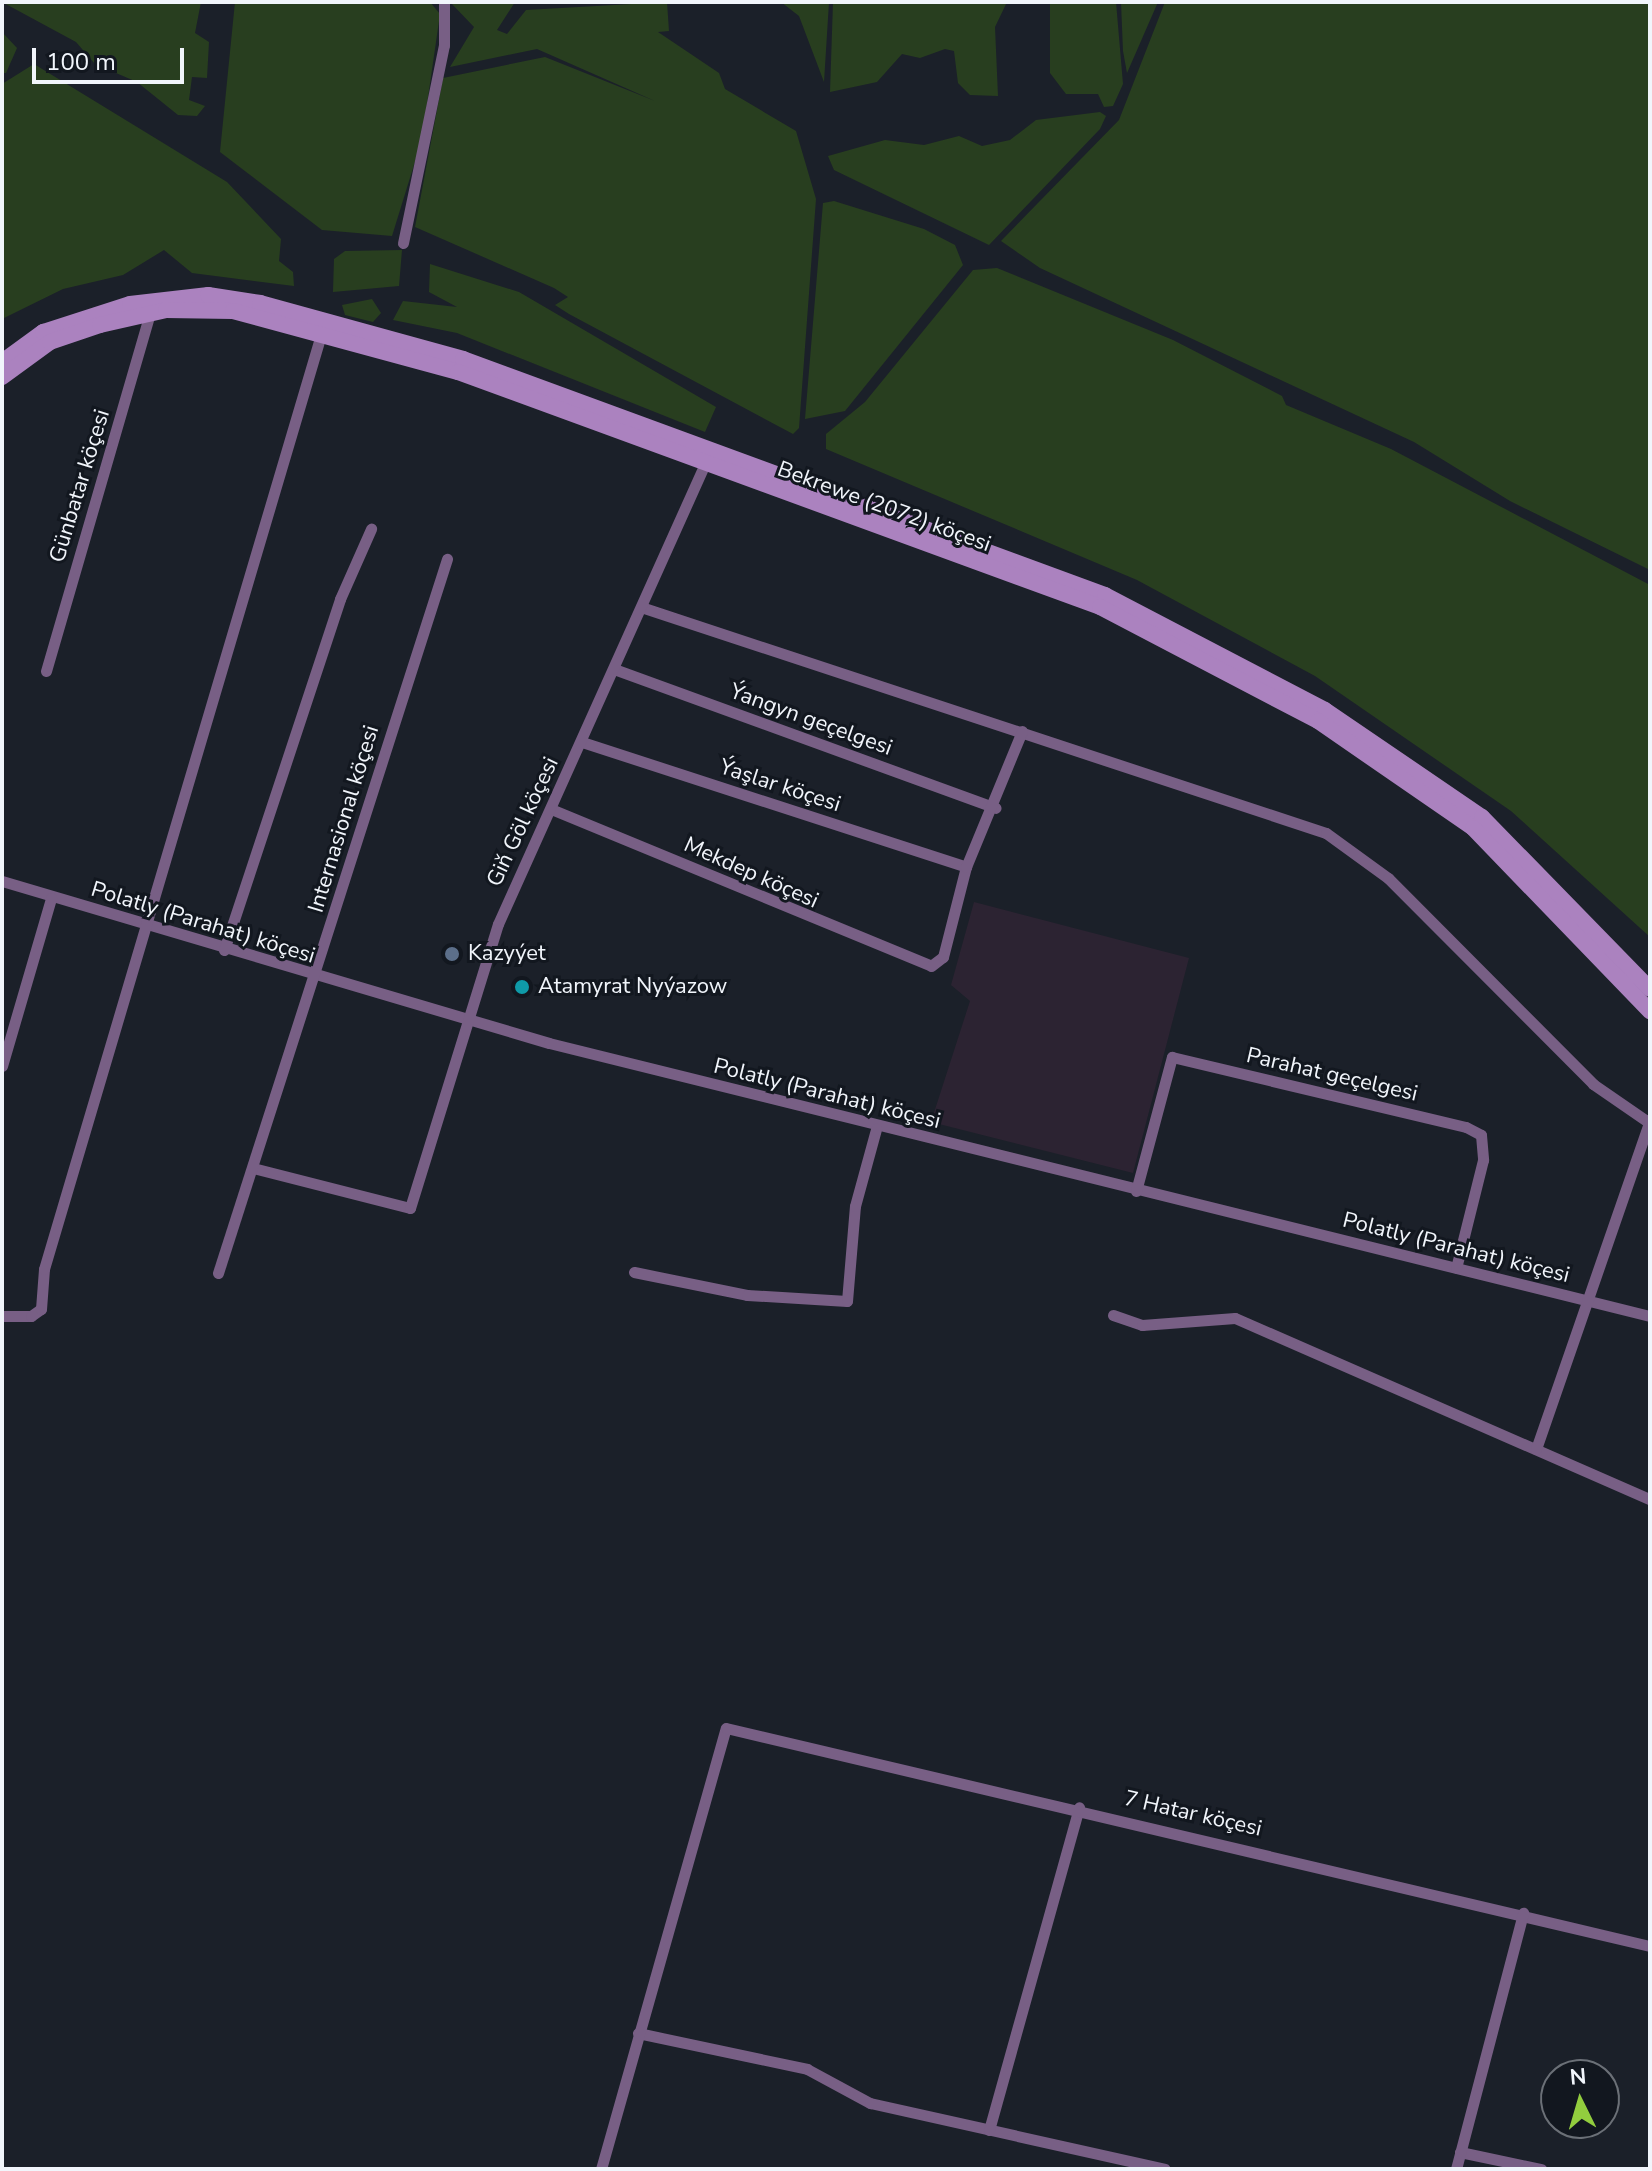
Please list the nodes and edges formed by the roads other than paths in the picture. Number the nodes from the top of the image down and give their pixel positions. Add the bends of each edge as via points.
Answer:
1 (444, 2) edge
2 (403, 243) dead end
3 (150, 313) junction
4 (322, 331) junction
5 (2, 362) edge
6 (2, 377) edge
7 (707, 460) junction
8 (371, 529) dead end
9 (447, 559) dead end
10 (644, 608) junction
11 (614, 669) junction
12 (46, 671) dead end
13 (1022, 731) junction
14 (582, 742) junction
15 (995, 808) junction
16 (551, 809) junction
17 (966, 867) junction
18 (2, 881) edge
19 (51, 898) junction
20 (143, 925) junction
21 (224, 950) junction
22 (315, 977) junction
23 (1650, 989) edge
24 (1650, 1011) edge
25 (467, 1020) junction
26 (2, 1066) edge
27 (1649, 1121) edge
28 (876, 1129) junction
29 (253, 1168) junction
30 (1136, 1191) junction
31 (1456, 1268) junction
32 (634, 1272) dead end
33 (218, 1273) dead end
34 (1590, 1300) junction
35 (1113, 1315) dead end
36 (2, 1316) edge
37 (1650, 1316) edge
38 (1536, 1449) junction
39 (1650, 1499) edge
40 (1079, 1807) junction
41 (1523, 1913) junction
42 (1650, 1946) edge
43 (638, 2033) junction
44 (989, 2130) junction
45 (1460, 2152) junction
46 (601, 2169) edge
47 (1165, 2169) edge
48 (1456, 2169) edge
49 (1541, 2169) edge

1 - 2 street via 444,45
3 - 4 main road, Bekrewe (2072) köçesi via 233,311
3 - 6 main road, Bekrewe (2072) köçesi via 50,342
3 - 12 street, Günbatar köçesi
4 - 7 main road, Bekrewe (2072) köçesi via 458,372
4 - 20 street
5 - 7 main road, Bekrewe (2072) köçesi via 43,332 94,313 165,298 233,298 463,359
7 - 10 street, Giň Göl köçesi
7 - 23 main road, Bekrewe (2072) köçesi via 1105,595 1325,710 1482,817
7 - 24 main road, Bekrewe (2072) köçesi via 1100,607 1318,721 1473,828
8 - 21 street via 340,599
9 - 22 street, Internasional köçesi
10 - 11 street, Giň Göl köçesi
10 - 13 street
11 - 14 street, Giň Göl köçesi
11 - 15 street, Ýangyn geçelgesi
13 - 15 street
13 - 27 street via 1272,812 1345,844 1412,901 1593,1084
14 - 16 street, Giň Göl köçesi
14 - 17 street, Ýaşlar köçesi
15 - 17 street
16 - 17 street, Mekdep köçesi via 906,961 937,965
16 - 25 street, Giň Göl köçesi via 498,924
18 - 19 street, Polatly (Parahat) köçesi
19 - 20 street, Polatly (Parahat) köçesi
19 - 26 street
20 - 21 street, Polatly (Parahat) köçesi
20 - 36 street via 44,1269 41,1309 31,1316
21 - 22 street, Polatly (Parahat) köçesi
22 - 25 street, Polatly (Parahat) köçesi
22 - 29 street, Internasional köçesi
25 - 28 street, Polatly (Parahat) köçesi
25 - 29 street, Giň Göl köçesi via 410,1208
27 - 34 street
28 - 30 street, Polatly (Parahat) köçesi
28 - 32 street via 855,1206 847,1301 747,1295
29 - 33 street, Internasional köçesi
30 - 31 street, Polatly (Parahat) köçesi
30 - 31 street, Parahat geçelgesi via 1172,1057 1481,1135 1483,1160
31 - 34 street, Polatly (Parahat) köçesi
34 - 37 street, Polatly (Parahat) köçesi
34 - 38 street
35 - 38 street via 1142,1325 1235,1318
38 - 39 street
40 - 41 street, 7 Hatar köçesi
40 - 43 street, 7 Hatar köçesi via 726,1728
40 - 44 street
41 - 42 street, 7 Hatar köçesi
41 - 45 street
43 - 44 street via 807,2069 870,2103
43 - 46 street
44 - 47 street
45 - 48 street
45 - 49 street

